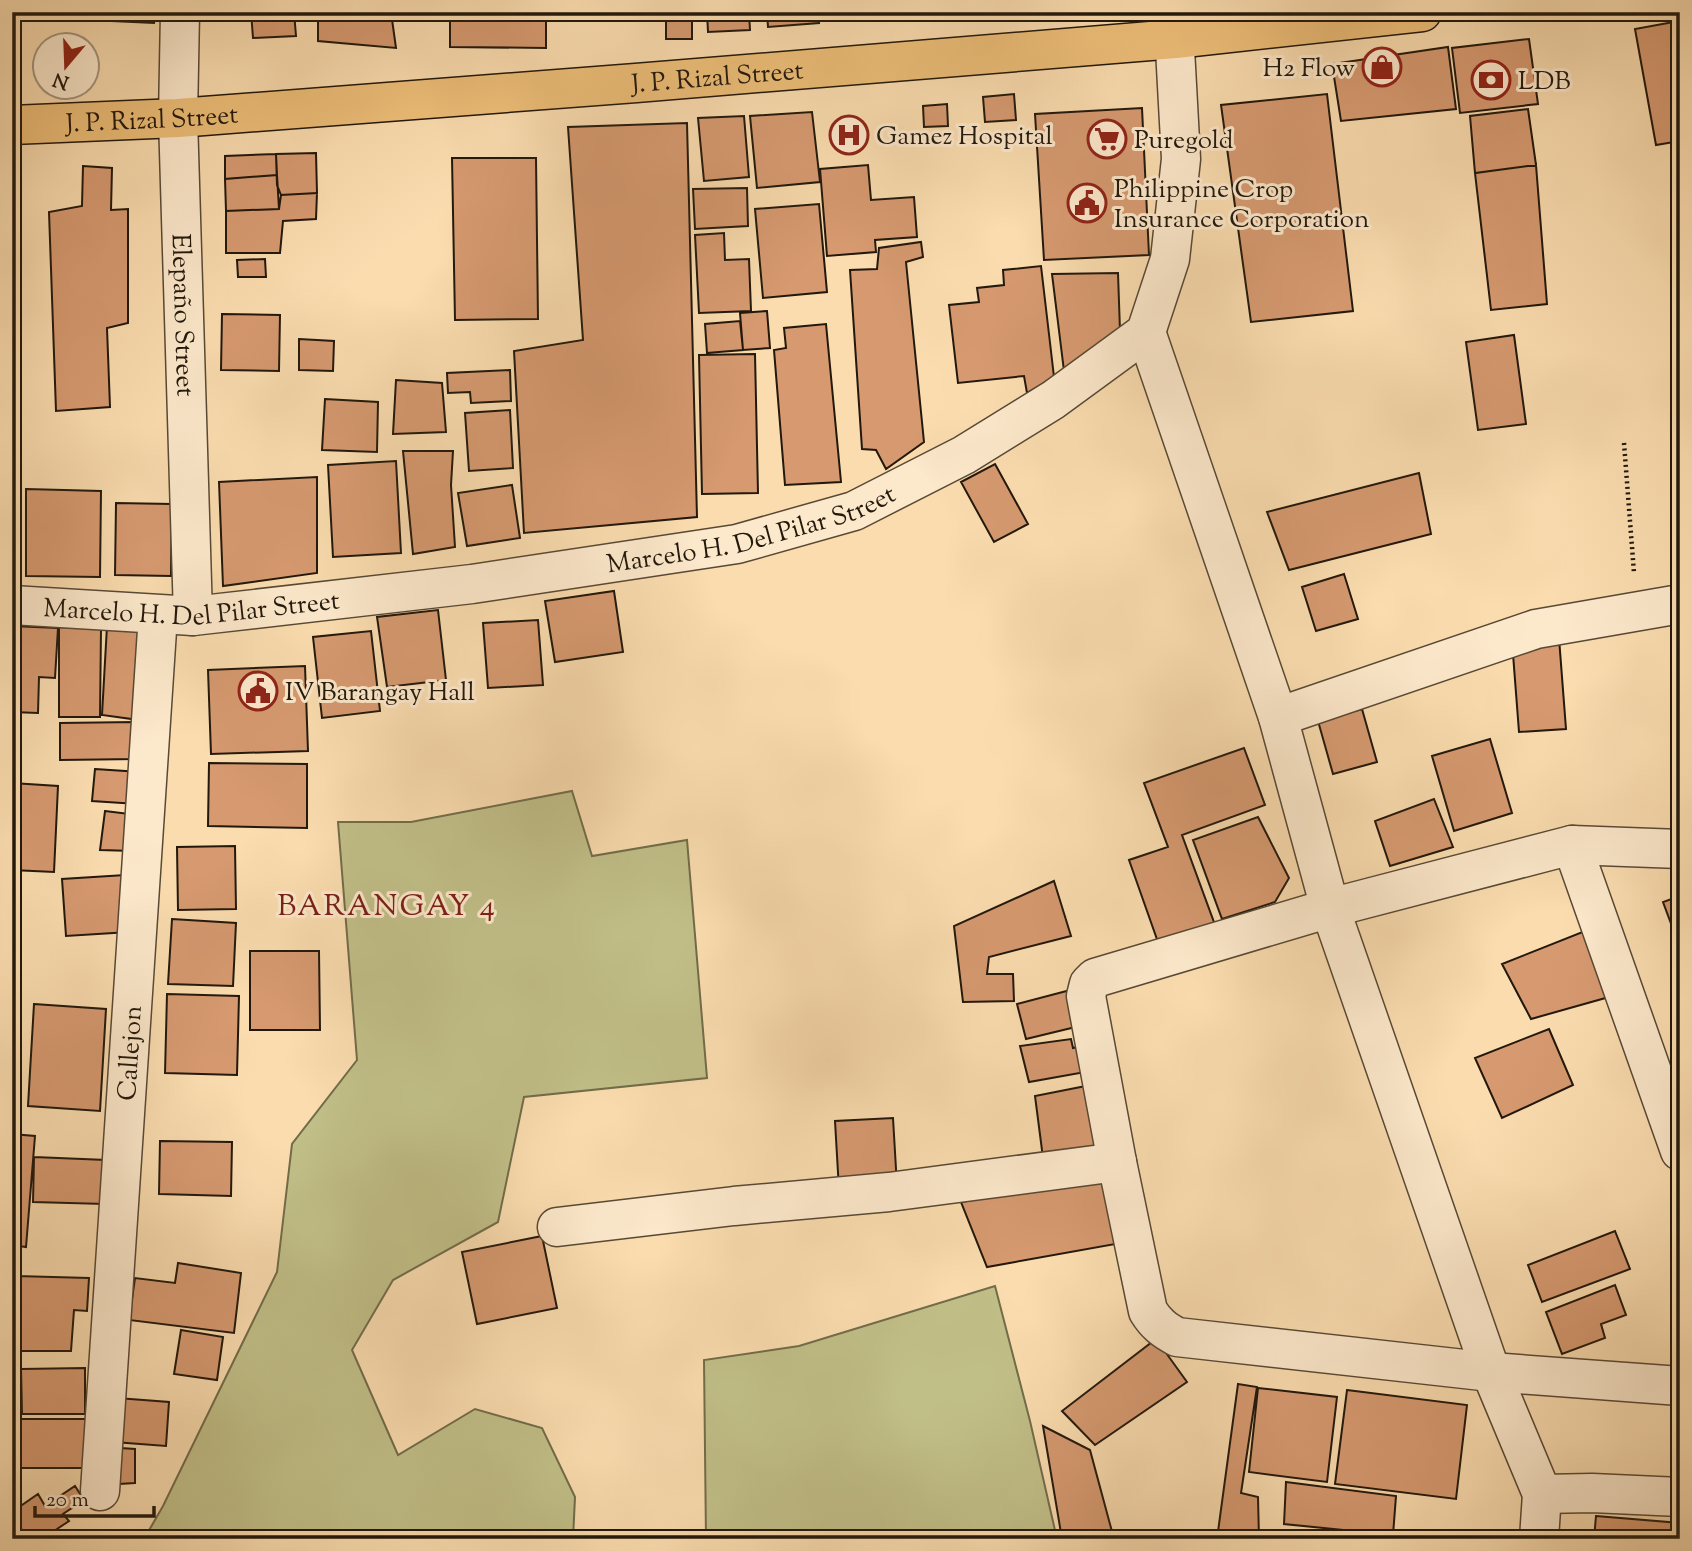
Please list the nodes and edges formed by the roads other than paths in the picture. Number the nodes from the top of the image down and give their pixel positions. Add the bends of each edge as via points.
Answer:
1 (180, 12) edge
2 (1422, 12) edge
3 (1174, 26) edge
4 (178, 118) junction
5 (12, 125) edge
6 (1146, 332) junction
7 (1680, 604) edge
8 (12, 605) edge
9 (175, 616) junction
10 (1278, 717) junction
11 (1572, 845) junction
12 (1680, 849) edge
13 (1330, 908) junction
14 (1680, 1152) edge
15 (1117, 1162) junction
16 (557, 1227) dead end
17 (1491, 1372) junction
18 (1680, 1387) edge
19 (100, 1491) dead end
20 (1542, 1494) junction
21 (1680, 1497) edge
22 (1539, 1539) edge

1 - 4 street, Elepaño Street
2 - 3 main road, J. P. Rizal Street
3 - 4 main road, J. P. Rizal Street
3 - 6 street via 1180,171 1170,259
4 - 5 main road, J. P. Rizal Street
4 - 9 street, Elepaño Street
6 - 9 street, Marcelo H. Del Pilar Street via 1053,400 964,455 854,511 737,544 472,584
6 - 10 street
7 - 10 street via 1536,629
8 - 9 street, Marcelo H. Del Pilar Street
9 - 19 street, Callejon
10 - 13 street
11 - 12 street
11 - 13 street
11 - 14 street
13 - 15 street via 1095,978 1089,984 1086,996
13 - 17 street
15 - 16 street via 889,1192
15 - 17 street via 1148,1311 1166,1331
17 - 18 street
17 - 20 street
20 - 21 street
20 - 22 street

